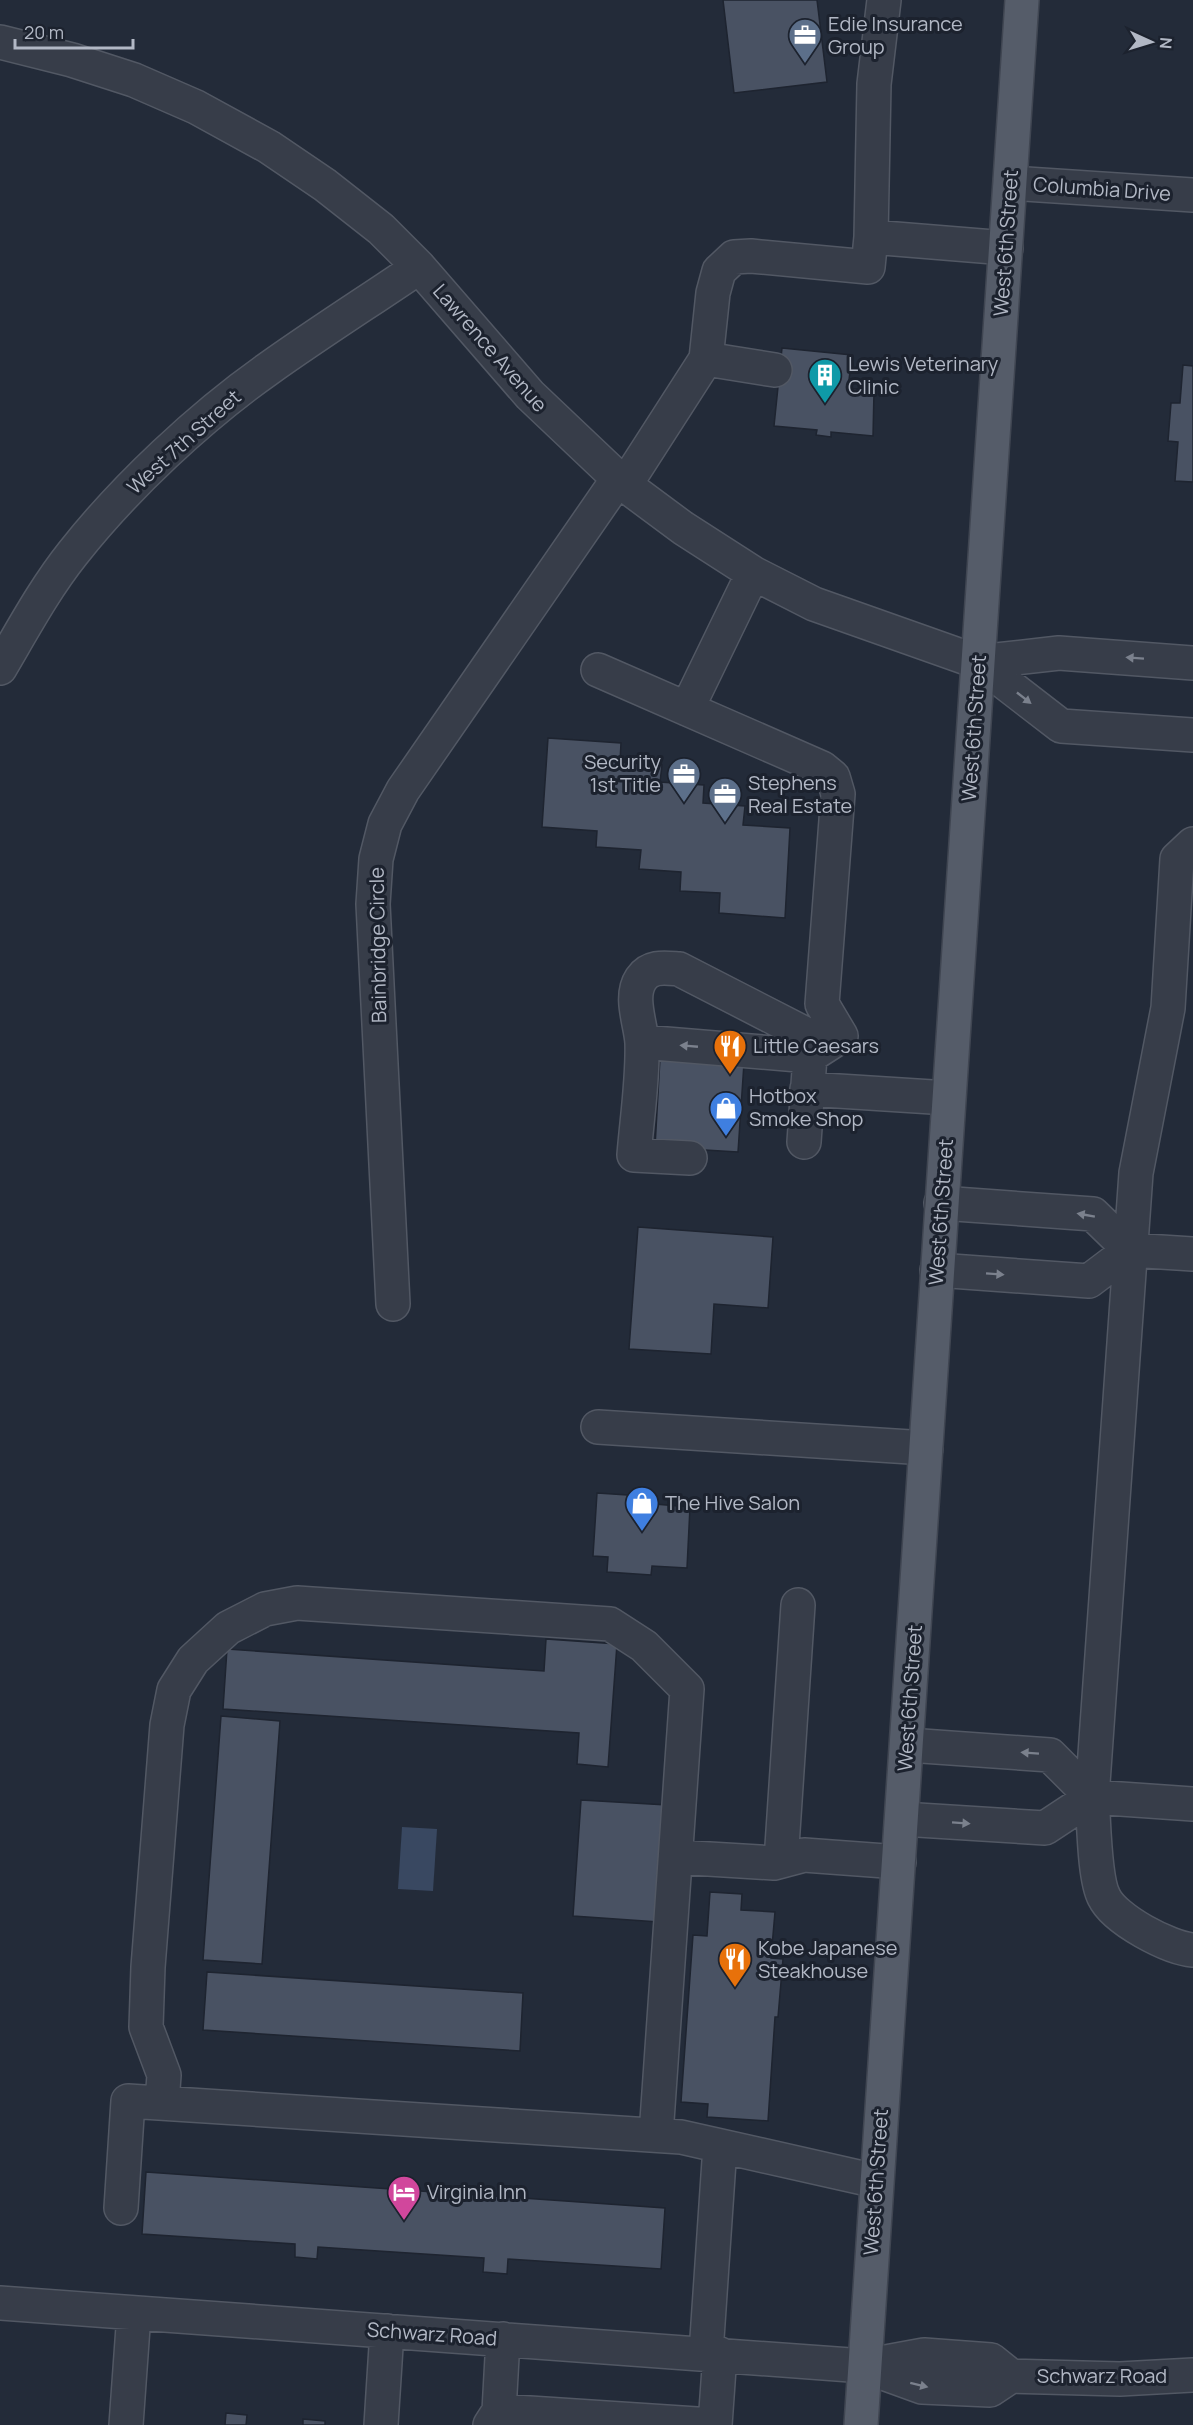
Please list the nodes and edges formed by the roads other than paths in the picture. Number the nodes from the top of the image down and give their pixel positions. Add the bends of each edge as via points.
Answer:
1 (884, 0) edge
2 (1022, 0) edge
3 (0, 42) edge
4 (1010, 183) junction
5 (1193, 195) edge
6 (871, 237) junction
7 (1006, 248) junction
8 (419, 267) junction
9 (706, 359) junction
10 (775, 370) dead end
11 (621, 482) junction
12 (753, 573) junction
13 (978, 662) junction
14 (1193, 663) edge
15 (0, 668) edge
16 (598, 670) dead end
17 (687, 709) junction
18 (1193, 735) edge
19 (1193, 844) edge
20 (642, 1042) junction
21 (818, 1050) junction
22 (807, 1089) junction
23 (948, 1098) junction
24 (804, 1142) dead end
25 (690, 1158) dead end
26 (941, 1203) junction
27 (1130, 1250) junction
28 (1193, 1254) edge
29 (937, 1270) junction
30 (393, 1304) dead end
31 (598, 1427) dead end
32 (926, 1448) junction
33 (798, 1605) dead end
34 (908, 1745) junction
35 (1092, 1797) junction
36 (1193, 1804) edge
37 (902, 1819) junction
38 (676, 1857) junction
39 (781, 1861) junction
40 (899, 1862) junction
41 (1193, 1950) edge
42 (162, 2103) junction
43 (656, 2135) junction
44 (720, 2146) junction
45 (876, 2181) junction
46 (121, 2208) dead end
47 (0, 2303) edge
48 (134, 2313) junction
49 (387, 2331) junction
50 (503, 2339) junction
51 (713, 2354) junction
52 (864, 2366) junction
53 (1193, 2375) edge
54 (494, 2418) edge
55 (613, 2422) edge
56 (126, 2425) edge
57 (381, 2425) edge
58 (714, 2425) edge
59 (861, 2425) edge

1 - 6 street via 874,84
2 - 4 main road, West 6th Street
3 - 8 street, Lawrence Avenue via 134,80 196,107 269,147 325,185
4 - 5 street, Columbia Drive
4 - 7 main road, West 6th Street
6 - 7 street
6 - 9 street via 868,267 734,257 719,271 713,292
7 - 13 main road, West 6th Street
8 - 11 street, Lawrence Avenue via 530,395
8 - 15 street, West 7th Street via 268,369 181,440 110,509 72,554
9 - 10 street
9 - 11 street, Bainbridge Circle
11 - 12 street, Lawrence Avenue
11 - 30 street, Bainbridge Circle via 403,790 385,824 376,859 373,904
12 - 13 street, Lawrence Avenue via 814,604
12 - 17 street
14 -> 13 street, Lawrence Avenue via 1059,653
13 -> 18 street, Lawrence Avenue via 1061,726
13 - 23 main road, West 6th Street
16 - 17 street
17 - 21 street via 822,768 833,777 838,794 822,1004 841,1036
19 - 27 street via 1177,859 1168,1008 1136,1173
21 -> 20 street
20 - 21 street via 637,992 641,979 661,967 680,969
20 - 25 street via 634,1155
21 - 22 street
22 - 23 street
22 - 24 street
23 - 26 main road, West 6th Street
27 -> 26 street via 1094,1214
26 - 29 main road, West 6th Street
27 - 28 street
29 -> 27 street via 1089,1281
27 - 35 street
29 - 32 main road, West 6th Street
31 - 32 street
32 - 34 main road, West 6th Street
33 - 39 street
35 -> 34 street via 1050,1755
34 - 37 main road, West 6th Street
35 - 36 street
37 -> 35 street via 1045,1828
35 - 41 street via 1104,1898 1153,1938
37 - 40 main road, West 6th Street
38 - 39 street
38 - 42 street via 687,1689 644,1646 610,1624 297,1603 264,1608 228,1628 194,1660 174,1690 167,1725 146,2027 164,2075
38 - 43 street
39 - 40 street via 804,1856
40 - 45 main road, West 6th Street
42 - 43 street
42 - 46 street via 128,2101
43 - 44 street
44 - 45 street
44 - 51 street
45 - 52 main road, West 6th Street
47 - 48 street, Schwarz Road
48 - 49 street, Schwarz Road
48 - 56 street
49 - 50 street, Schwarz Road
49 - 57 street
50 - 51 street, Schwarz Road
50 - 54 street
51 - 52 street, Schwarz Road
51 - 58 street
52 - 53 street, Schwarz Road via 924,2355 991,2360 1011,2376 1120,2379
52 - 59 main road, West 6th Street
54 - 55 street
55 - 58 street

